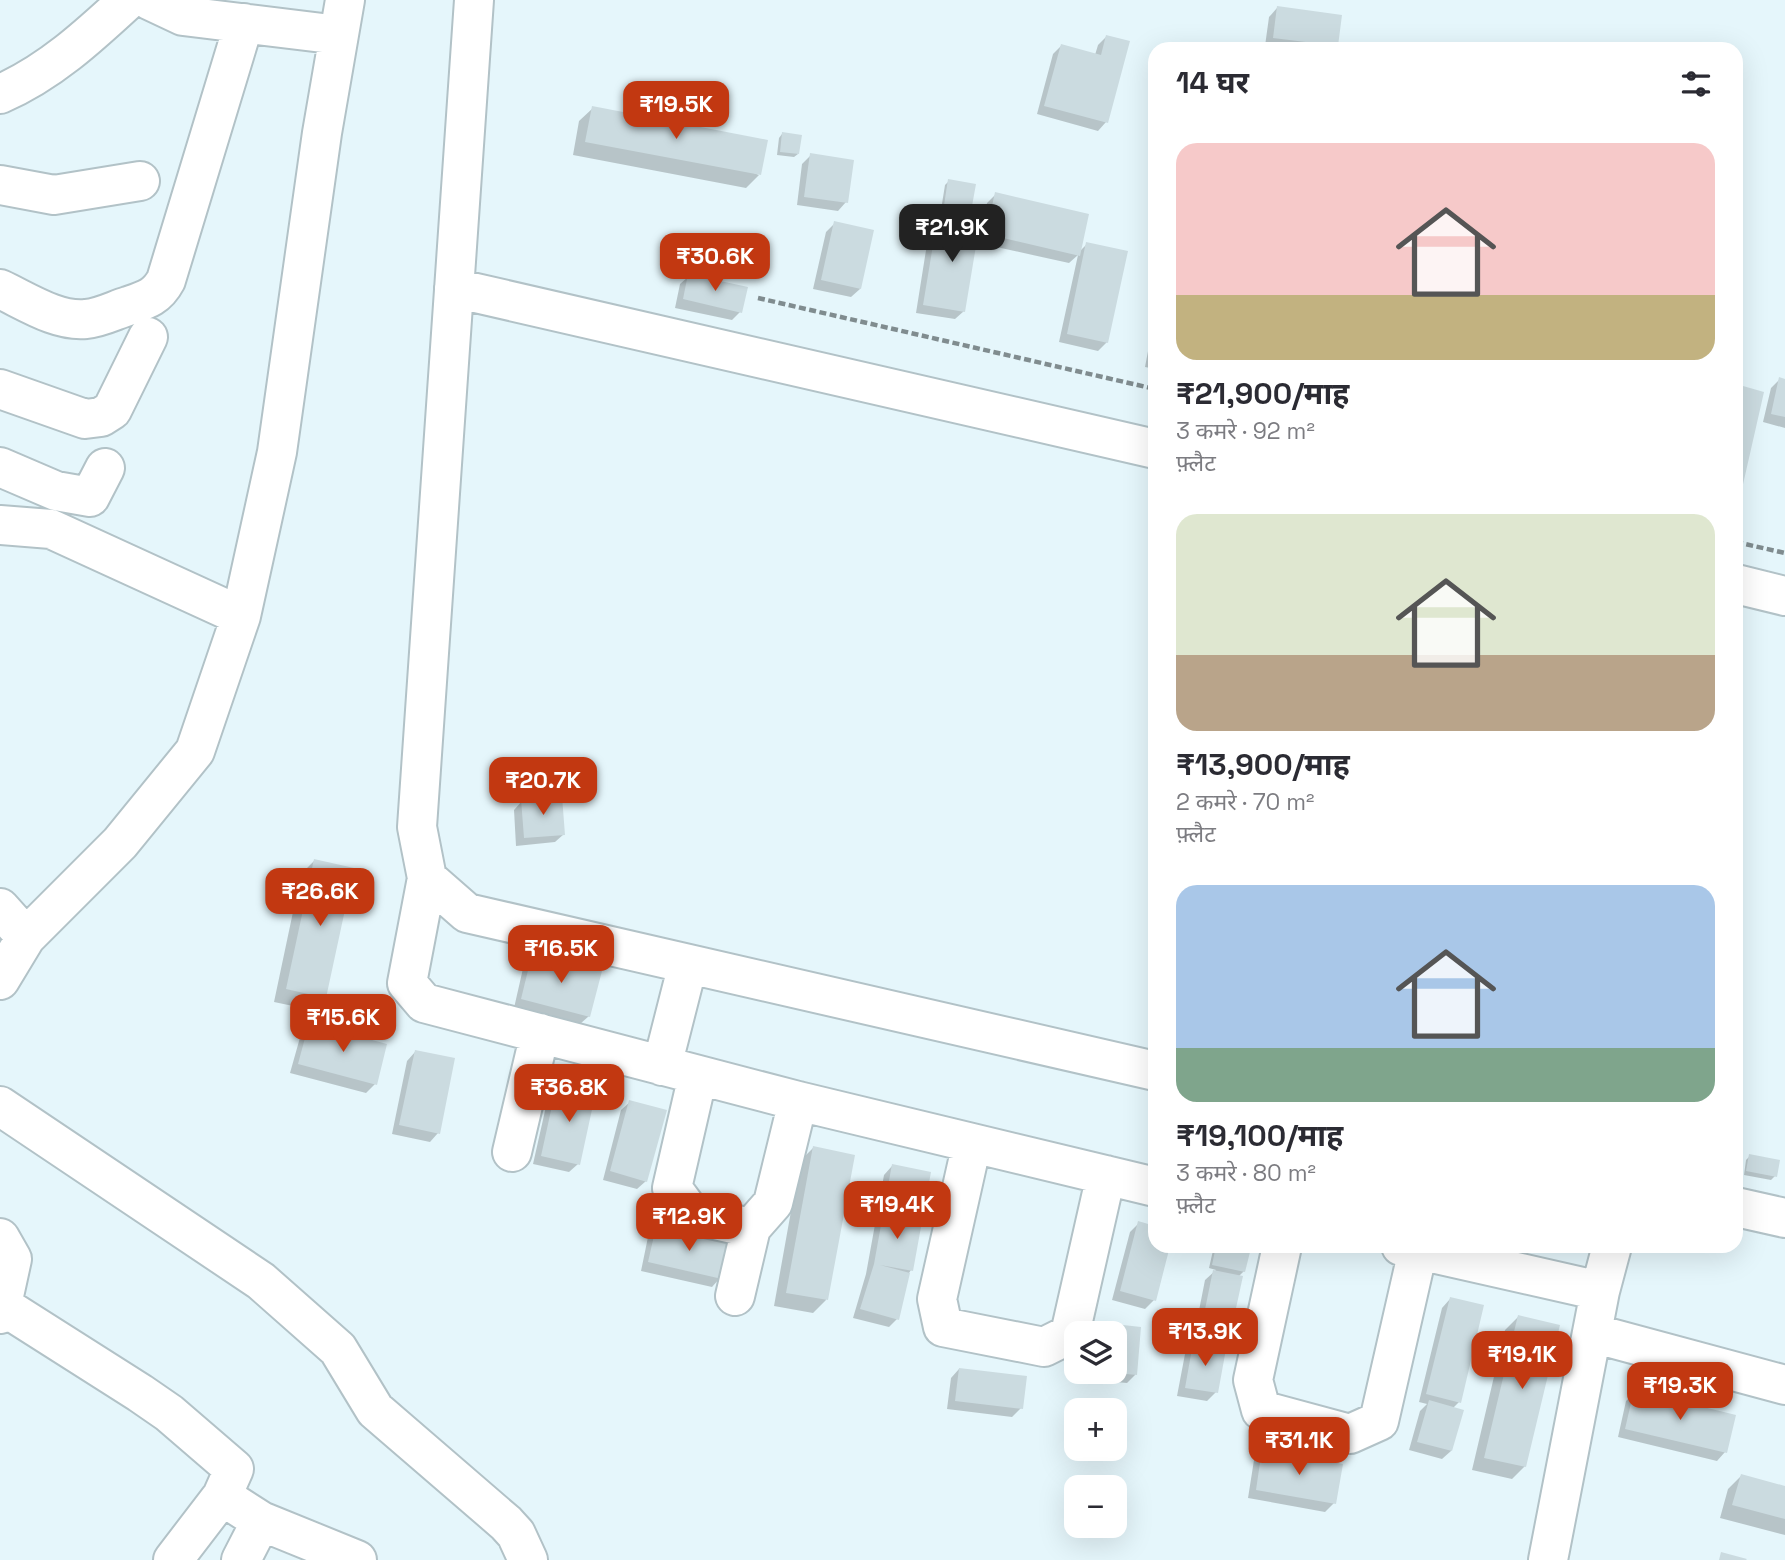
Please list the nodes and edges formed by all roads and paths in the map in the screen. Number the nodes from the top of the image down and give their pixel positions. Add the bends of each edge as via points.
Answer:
1 (128, 0) edge
2 (149, 0) edge
3 (474, 0) edge
4 (342, 17) edge
5 (244, 23) junction
6 (0, 93) edge
7 (140, 181) dead end
8 (0, 185) edge
9 (454, 288) junction
10 (0, 289) edge
11 (758, 298) dead end
12 (148, 337) dead end
13 (1148, 387) edge
14 (0, 388) edge
15 (1148, 447) edge
16 (0, 467) edge
17 (105, 468) dead end
18 (0, 525) edge
19 (1743, 544) edge
20 (1785, 553) edge
21 (1743, 586) edge
22 (1785, 596) edge
23 (240, 616) junction
24 (427, 878) junction
25 (0, 908) edge
26 (26, 937) junction
27 (688, 964) junction
28 (0, 980) edge
29 (540, 1033) junction
30 (680, 1070) junction
31 (1148, 1070) edge
32 (798, 1101) junction
33 (0, 1106) edge
34 (972, 1143) junction
35 (512, 1152) dead end
36 (1106, 1175) junction
37 (1148, 1185) edge
38 (1743, 1209) edge
39 (1785, 1218) edge
40 (751, 1227) junction
41 (0, 1238) edge
42 (1280, 1253) edge
43 (1408, 1253) edge
44 (1431, 1253) edge
45 (1610, 1253) edge
46 (1600, 1291) junction
47 (735, 1296) dead end
48 (1, 1310) edge
49 (1592, 1333) junction
50 (1785, 1385) edge
51 (222, 1496) junction
52 (261, 1521) junction
53 (173, 1560) edge
54 (241, 1560) edge
55 (357, 1560) edge
56 (528, 1560) edge
57 (1548, 1560) edge

1 - 6 street via 82,42 24,83
2 - 5 street via 183,16
3 - 9 street
4 - 5 street
4 - 23 street via 277,452
5 - 10 street via 160,293 88,319 59,316
7 - 8 street via 54,195
9 - 15 street
9 - 24 street via 417,827
11 - 13 path
12 - 14 street via 111,410 101,418 85,419
16 - 17 street via 56,491 90,497
18 - 23 street via 51,528
19 - 20 path
21 - 22 street
23 - 26 street via 195,751 120,843
24 - 27 street via 467,913
24 - 29 street via 407,983 424,1003
25 - 26 street
26 - 28 street
27 - 30 street
27 - 31 street
29 - 30 street
29 - 35 street
30 - 32 street
30 - 40 street via 672,1188 692,1215
32 - 34 street
32 - 40 street via 773,1203
33 - 56 street via 261,1281 338,1349 375,1410 506,1523
34 - 36 street
34 - 36 street via 937,1299 943,1327 1044,1347 1070,1334
36 - 37 street
38 - 39 street
40 - 47 street
41 - 48 street via 12,1259
42 - 43 street via 1253,1380 1262,1410 1350,1434 1379,1421
44 - 46 street
45 - 46 street
46 - 49 street
48 - 51 street via 150,1400 234,1469
49 - 50 street
49 - 57 street
51 - 52 street
51 - 53 street
52 - 54 street
52 - 55 street

